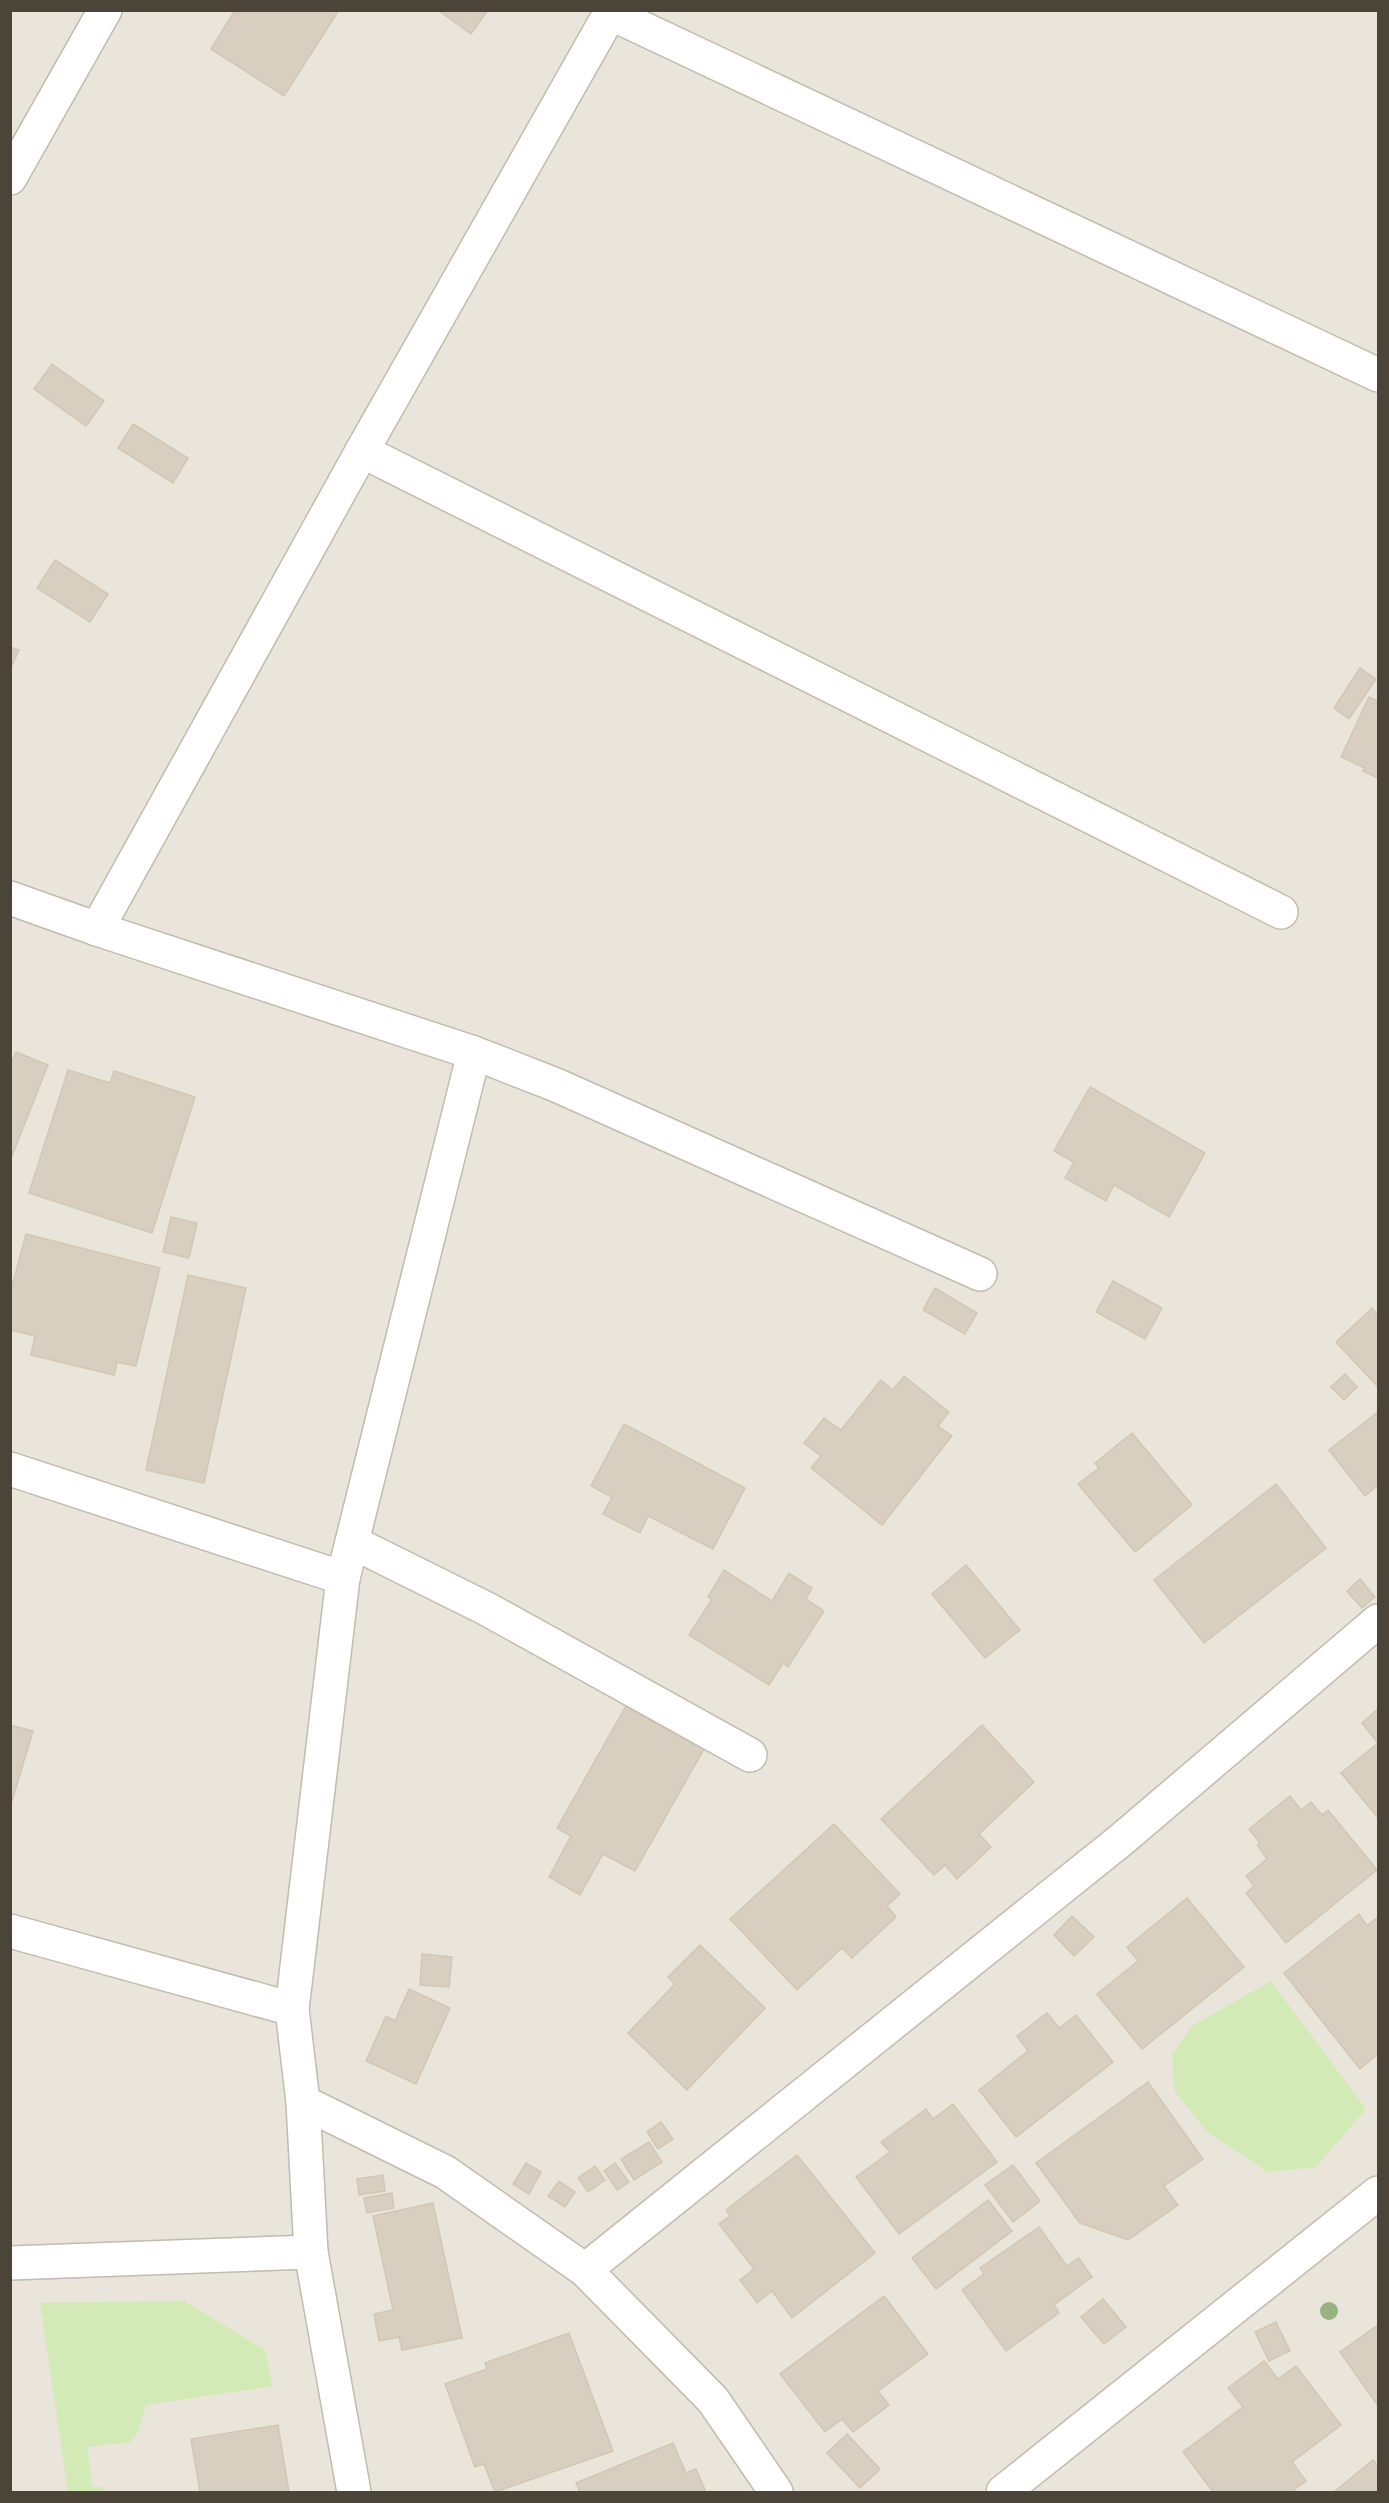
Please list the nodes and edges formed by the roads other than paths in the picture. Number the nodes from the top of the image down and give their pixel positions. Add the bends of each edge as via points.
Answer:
1 (105, 10) edge
2 (611, 12) edge
3 (15, 161) edge
4 (1378, 375) edge
5 (362, 451) junction
6 (10, 898) edge
7 (1281, 912) dead end
8 (97, 929) junction
9 (474, 1053) junction
10 (980, 1274) dead end
11 (10, 1469) edge
12 (352, 1542) junction
13 (343, 1578) junction
14 (1378, 1621) edge
15 (750, 1755) dead end
16 (10, 1931) edge
17 (292, 2009) junction
18 (303, 2102) junction
19 (1378, 2193) edge
20 (311, 2252) junction
21 (10, 2263) edge
22 (585, 2270) junction
23 (354, 2493) edge
24 (776, 2493) edge
25 (1003, 2493) edge

1 - 3 street
2 - 4 street
2 - 5 street
5 - 7 street
5 - 8 street
6 - 8 street
8 - 9 street
9 - 10 street via 556,1085
9 - 12 street
11 - 13 street
12 - 13 street
12 - 15 street via 487,1609
13 - 17 street
14 - 22 street via 1121,1840
16 - 17 street
17 - 18 street
18 - 20 street
18 - 22 street via 444,2172
19 - 25 street
20 - 21 street
20 - 23 street
22 - 24 street via 713,2400

